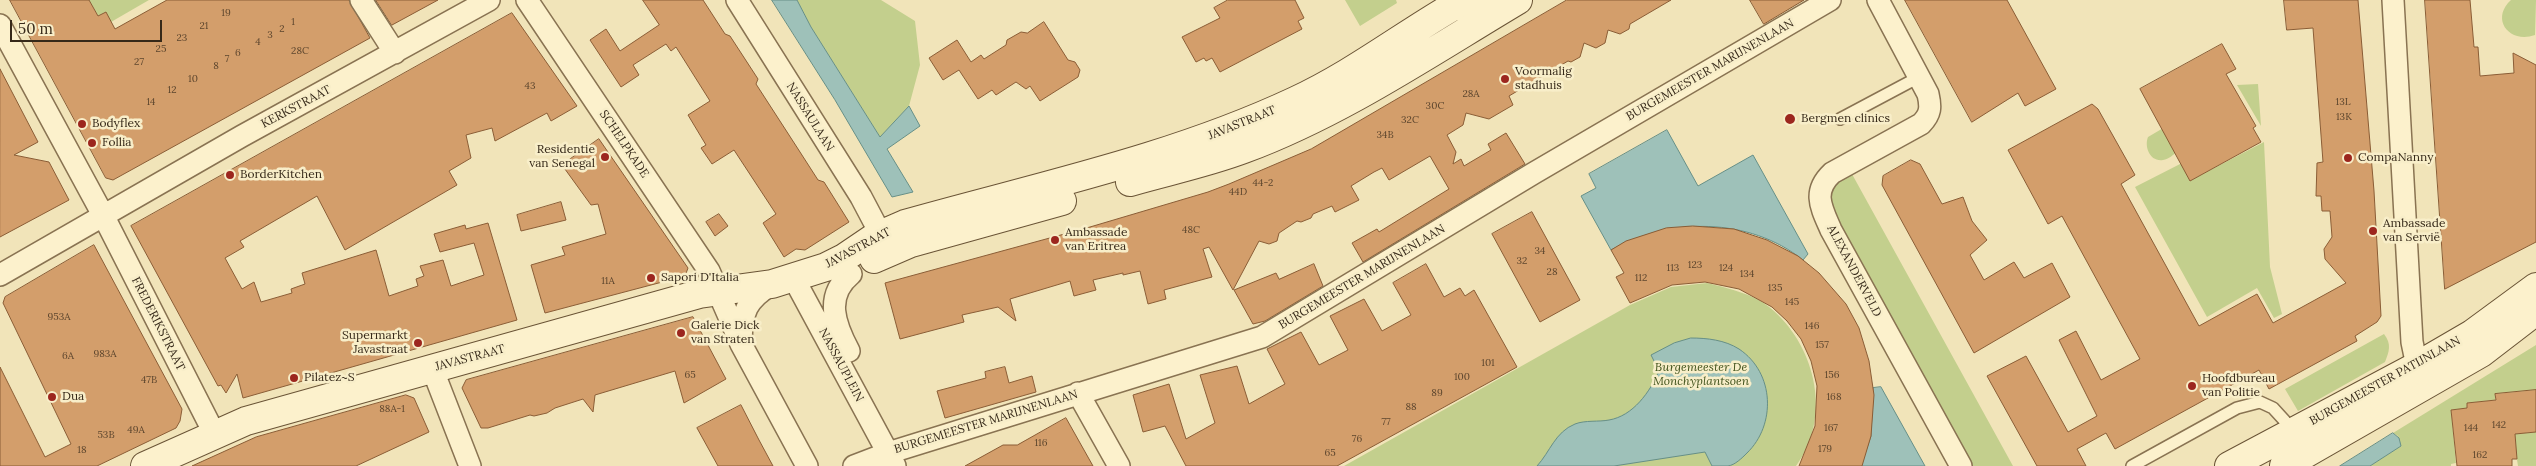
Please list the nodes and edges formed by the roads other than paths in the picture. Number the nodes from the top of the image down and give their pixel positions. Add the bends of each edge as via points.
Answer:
1 (361, 0) edge
2 (489, 0) edge
3 (527, 0) edge
4 (737, 0) edge
5 (1518, 0) edge
6 (1830, 0) edge
7 (1878, 0) edge
8 (2393, 0) edge
9 (1468, 4) edge
10 (0, 25) edge
11 (395, 54) junction
12 (1919, 77) junction
13 (1840, 119) dead end
14 (103, 215) junction
15 (881, 235) junction
16 (851, 274) joint
17 (0, 275) edge
18 (782, 280) junction
19 (2536, 287) edge
20 (719, 290) junction
21 (2536, 311) edge
22 (741, 344) junction
23 (432, 368) junction
24 (2423, 375) junction
25 (1078, 394) junction
26 (2294, 431) junction
27 (214, 433) junction
28 (891, 459) edge
29 (145, 466) edge
30 (470, 466) edge
31 (807, 466) edge
32 (854, 466) edge
33 (1119, 466) edge
34 (1961, 466) edge
35 (2132, 466) edge
36 (2229, 466) edge
37 (2284, 466) edge

1 - 11 street
2 - 11 street, KERKSTRAAT
3 - 20 street, SCHELPKADE
4 - 15 street, NASSAULAAN via 865,204
5 - 9 street, JAVASTRAAT
6 - 25 street, BURGEMEESTER MARIJNENLAAN via 1262,336
7 - 12 street
8 - 24 street via 2412,342
9 - 15 street, JAVASTRAAT via 1297,101 1234,128 1152,156 905,224
9 - 16 street, JAVASTRAAT via 1364,92 1304,124 1243,150 910,243
10 - 14 street, FREDERIKSTRAAT
11 - 14 street, KERKSTRAAT
12 - 13 lane
12 - 34 street, ALEXANDERVELD via 1931,106 1928,118 1832,173 1824,180 1819,194 1830,230
14 - 17 street
14 - 27 street, FREDERIKSTRAAT
15 - 18 street, JAVASTRAAT via 826,267
16 - 28 street, NASSAUPLEIN via 836,294 834,312 837,329 879,407
18 - 20 street, JAVASTRAAT
18 - 22 street via 755,294 742,318
18 - 28 street, NASSAUPLEIN
19 - 24 street, BURGEMEESTER PATIJNLAAN
20 - 22 street
20 - 23 street, JAVASTRAAT
21 - 24 street, BURGEMEESTER PATIJNLAAN via 2481,353
22 - 31 street
23 - 27 street, JAVASTRAAT via 246,420
23 - 30 street
24 - 26 street, BURGEMEESTER PATIJNLAAN
24 - 37 street, BURGEMEESTER PATIJNLAAN
25 - 28 street, BURGEMEESTER MARIJNENLAAN
25 - 33 street
26 - 35 lane via 2273,408 2260,402 2237,408
26 - 36 street, BURGEMEESTER PATIJNLAAN
27 - 29 street, JAVASTRAAT
28 - 32 street, BURGEMEESTER MARIJNENLAAN

